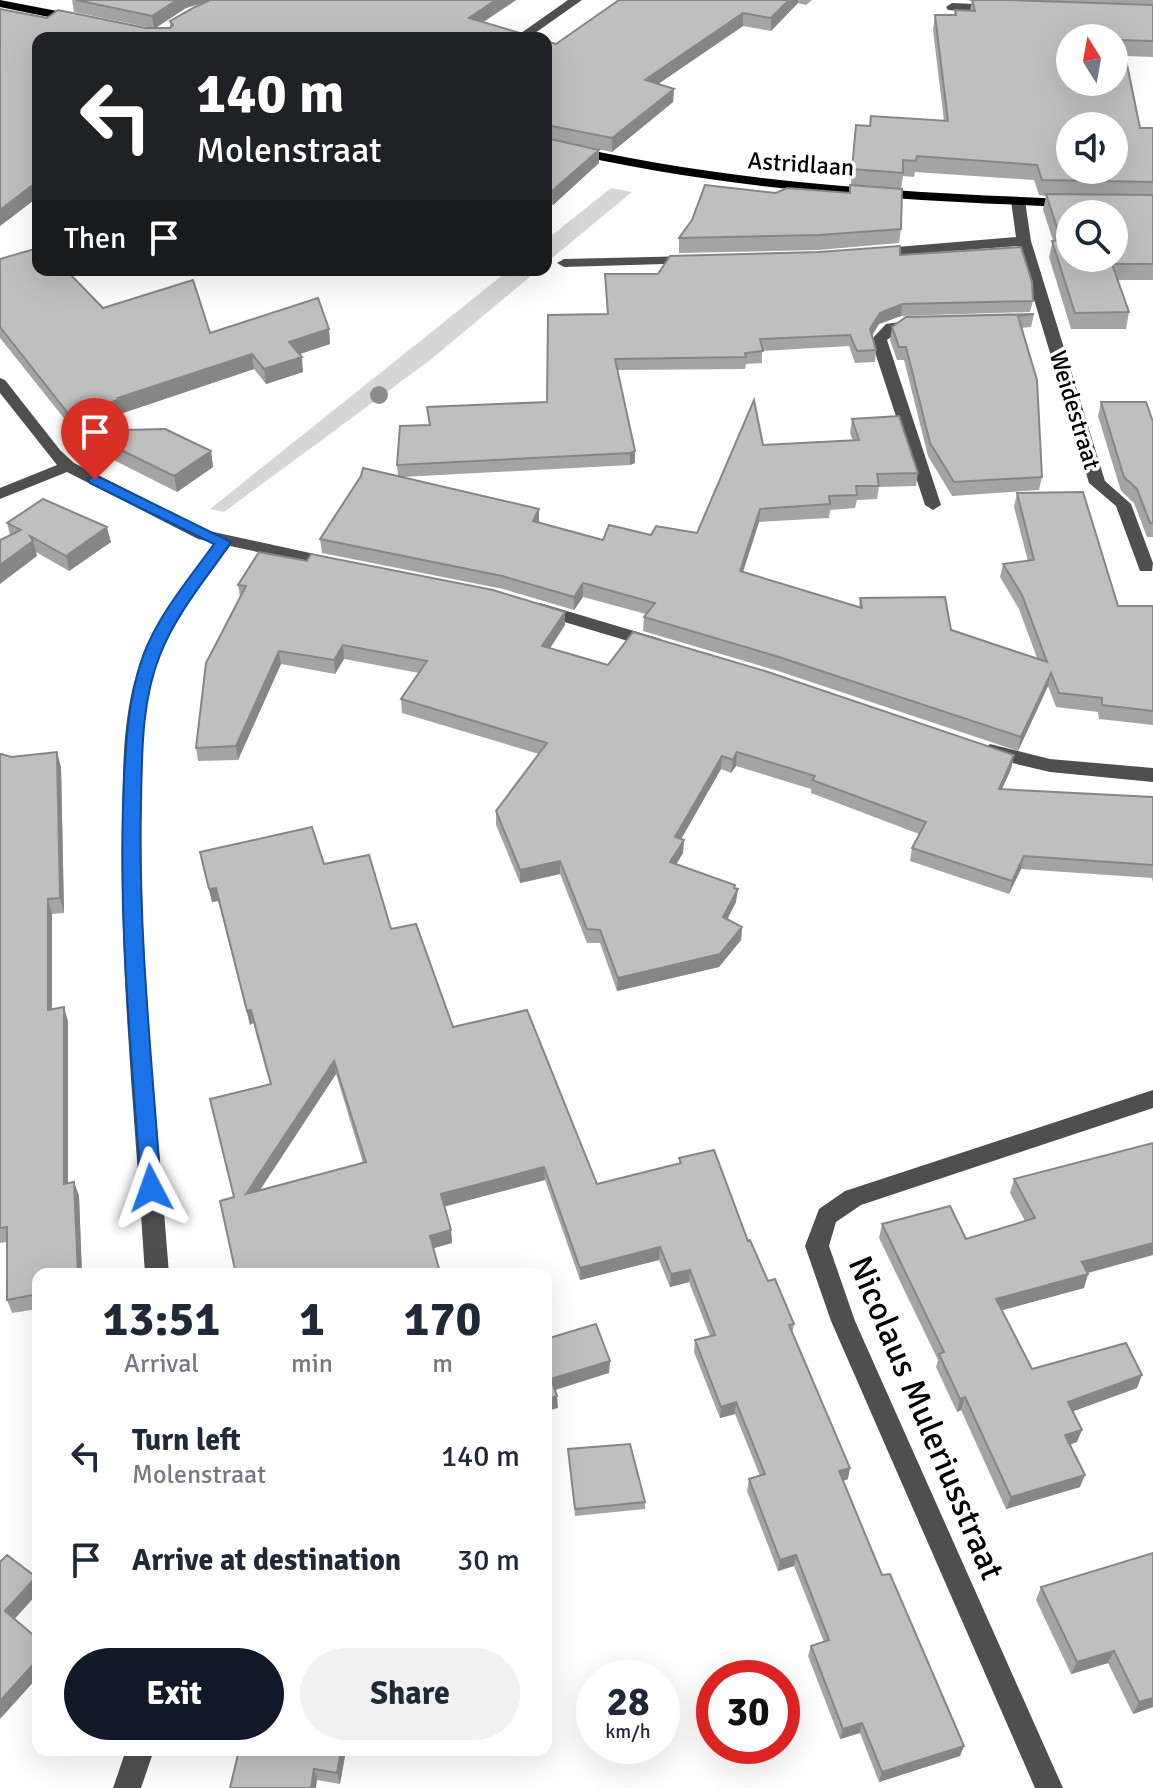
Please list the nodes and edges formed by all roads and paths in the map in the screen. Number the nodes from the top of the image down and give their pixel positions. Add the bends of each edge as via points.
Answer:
1 (576, 0) edge
2 (0, 3) edge
3 (952, 7) dead end
4 (1014, 9) edge
5 (95, 23) edge
6 (529, 32) edge
7 (552, 146) edge
8 (1018, 201) junction
9 (1056, 203) edge
10 (1024, 241) junction
11 (850, 255) edge
12 (708, 260) edge
13 (564, 263) dead end
14 (930, 322) edge
15 (0, 383) edge
16 (68, 466) junction
17 (0, 494) edge
18 (933, 505) dead end
19 (224, 542) junction
20 (354, 567) edge
21 (1146, 567) dead end
22 (525, 604) edge
23 (670, 648) edge
24 (972, 745) edge
25 (1153, 775) edge
26 (1153, 1099) edge
27 (157, 1268) edge
28 (138, 1756) edge
29 (127, 1788) edge
30 (1049, 1788) edge

1 - 6 street
2 - 5 main road
3 - 4 street
7 - 8 main road, Astridlaan via 705,178
8 - 9 main road, Astridlaan
8 - 10 street, Weidestraat
10 - 11 street
10 - 21 street, Weidestraat via 1040,319 1097,483 1123,504
12 - 13 street
14 - 18 street via 901,323 885,330 879,340
15 - 16 street
16 - 17 street
16 - 19 street
19 - 20 street
19 - 27 street via 177,607 152,655 134,744 130,886
22 - 23 street
24 - 25 street via 1015,760
26 - 30 street, Nicolaus Muleriusstraat via 853,1198 827,1216 817,1246 843,1321
28 - 29 street

